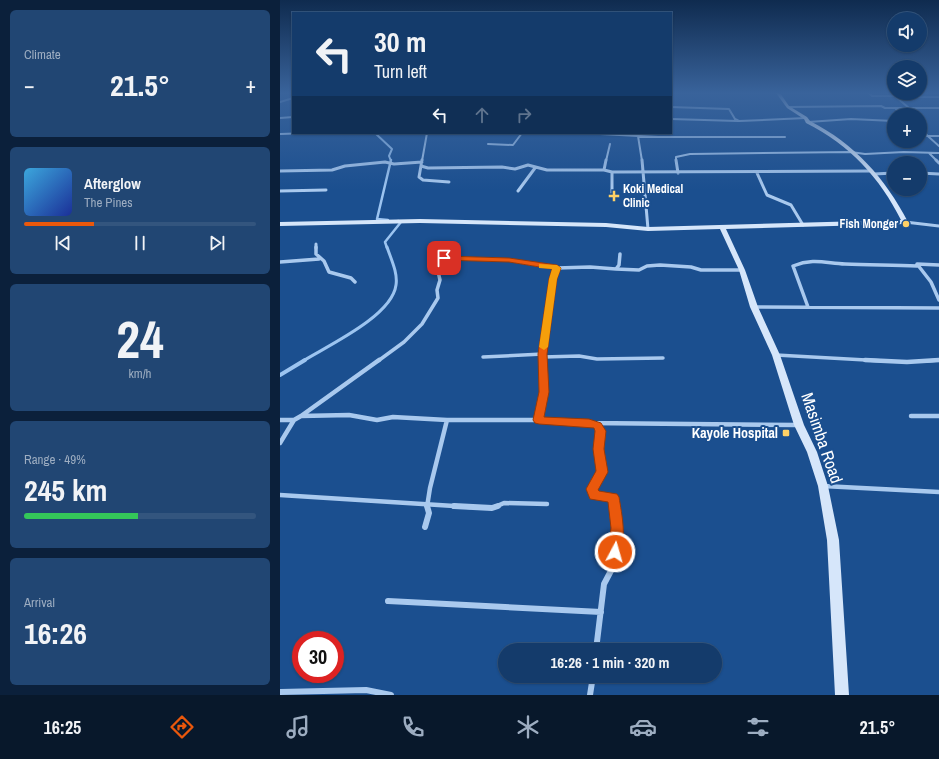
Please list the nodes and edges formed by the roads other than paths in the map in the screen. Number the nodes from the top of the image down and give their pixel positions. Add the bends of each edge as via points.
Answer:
1 (815, 125) edge
2 (280, 134) edge
3 (292, 134) edge
4 (427, 134) edge
5 (521, 134) edge
6 (600, 134) edge
7 (665, 134) edge
8 (638, 136) junction
9 (786, 136) dead end
10 (927, 136) joint
11 (939, 136) edge
12 (488, 144) dead end
13 (610, 144) dead end
14 (939, 146) edge
15 (851, 152) junction
16 (928, 153) junction
17 (939, 153) edge
18 (422, 162) junction
19 (939, 163) edge
20 (421, 166) junction
21 (535, 168) junction
22 (604, 170) junction
23 (280, 171) edge
24 (612, 172) junction
25 (644, 172) junction
26 (872, 172) junction
27 (678, 173) junction
28 (757, 173) junction
29 (887, 173) edge
30 (927, 173) edge
31 (939, 174) edge
32 (449, 182) dead end
33 (326, 190) dead end
34 (280, 191) edge
35 (518, 191) dead end
36 (612, 194) dead end
37 (905, 222) junction
38 (280, 224) edge
39 (803, 225) junction
40 (939, 226) edge
41 (723, 228) junction
42 (648, 229) junction
43 (316, 244) dead end
44 (620, 254) dead end
45 (320, 259) junction
46 (280, 262) edge
47 (939, 265) edge
48 (917, 266) junction
49 (557, 268) junction
50 (616, 269) junction
51 (742, 270) junction
52 (355, 282) dead end
53 (939, 300) edge
54 (808, 306) junction
55 (754, 307) junction
56 (939, 308) edge
57 (543, 355) junction
58 (776, 355) junction
59 (483, 357) dead end
60 (662, 358) dead end
61 (939, 360) edge
62 (301, 416) junction
63 (911, 416) dead end
64 (939, 416) edge
65 (280, 420) edge
66 (294, 420) junction
67 (447, 420) junction
68 (539, 420) junction
69 (589, 423) junction
70 (799, 425) junction
71 (280, 443) edge
72 (823, 486) junction
73 (939, 492) edge
74 (280, 495) edge
75 (547, 504) dead end
76 (426, 505) junction
77 (425, 527) dead end
78 (388, 601) dead end
79 (601, 612) junction
80 (597, 643) edge
81 (592, 683) edge
82 (280, 692) edge
83 (391, 695) edge
84 (590, 695) edge
85 (842, 695) edge

1 - 15 street
2 - 3 street
4 - 18 street
5 - 12 street via 513,145
6 - 8 street
7 - 8 street
7 - 9 street via 756,138
8 - 25 street
10 - 11 street
10 - 14 street
13 - 22 street
15 - 16 street
15 - 26 street
15 - 27 street via 679,155 676,157
16 - 17 street
16 - 19 street
18 - 20 street
18 - 23 street via 385,162 345,166 332,170
20 - 21 street via 515,169 528,165 536,166
20 - 32 street via 420,179
21 - 22 street
21 - 35 street
22 - 24 street
24 - 25 street
24 - 36 street
25 - 27 street
25 - 42 street
26 - 28 street
26 - 29 street
26 - 37 street via 895,202
27 - 28 street
28 - 39 street via 767,195 791,205
30 - 31 street
33 - 34 street
37 - 39 street
37 - 40 street
38 - 42 street via 420,221 606,225
39 - 41 street
41 - 42 street
41 - 51 street, Masimba Road
43 - 45 street via 315,252
44 - 50 street
45 - 46 street
45 - 52 street via 324,261 329,272 351,278
47 - 48 street
48 - 53 street via 931,282
48 - 54 street via 809,261 797,264 793,266
49 - 50 street
49 - 57 street via 553,279
49 - 62 street via 509,260 439,260 436,263 440,280 438,298 422,324 404,342
50 - 51 street via 639,270 647,266 660,265 691,266 701,270
51 - 55 street, Masimba Road
54 - 55 street
54 - 56 street
55 - 58 street, Masimba Road
57 - 59 street
57 - 60 street via 597,359
57 - 68 street via 544,392
58 - 61 street via 907,362
58 - 70 street, Masimba Road
62 - 66 street
62 - 67 street via 349,415 377,420 393,417
63 - 64 street
65 - 66 street
66 - 71 street
67 - 68 street
67 - 76 street
68 - 69 street
69 - 70 street
69 - 79 street via 598,425 601,431 598,449 602,472 592,489 593,495 613,497 617,528 613,567 604,584
70 - 72 street, Masimba Road via 812,452
72 - 73 street
72 - 85 street, Masimba Road via 833,540
74 - 76 street
75 - 76 street via 504,503 492,508
76 - 77 street via 429,513
78 - 79 street
79 - 80 street
81 - 84 street
82 - 83 street via 366,690

